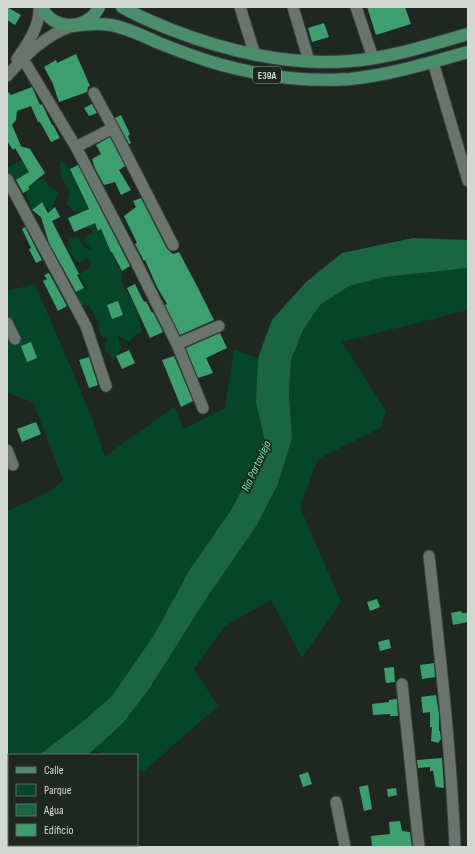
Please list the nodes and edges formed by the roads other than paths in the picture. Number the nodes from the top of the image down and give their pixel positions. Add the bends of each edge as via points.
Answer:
1 (41, 7) edge
2 (99, 7) edge
3 (122, 7) edge
4 (240, 7) edge
5 (293, 7) edge
6 (356, 7) edge
7 (72, 26) junction
8 (468, 34) edge
9 (468, 52) edge
10 (255, 55) junction
11 (373, 58) junction
12 (23, 60) junction
13 (308, 61) junction
14 (433, 62) junction
15 (7, 73) edge
16 (7, 76) edge
17 (94, 93) dead end
18 (113, 128) junction
19 (76, 147) junction
20 (7, 179) edge
21 (468, 181) edge
22 (173, 245) dead end
23 (7, 323) edge
24 (219, 326) dead end
25 (15, 339) dead end
26 (177, 344) junction
27 (106, 386) dead end
28 (203, 408) dead end
29 (7, 450) edge
30 (13, 465) dead end
31 (429, 556) dead end
32 (402, 684) dead end
33 (336, 802) dead end
34 (345, 847) edge
35 (419, 847) edge
36 (455, 847) edge

1 - 7 main road, E39A via 55,22
1 - 15 street via 33,33
2 - 7 main road via 82,24
3 - 10 main road, E39A via 195,39
4 - 10 street
5 - 13 street
6 - 11 street
7 - 12 street via 61,29 49,37
7 - 14 main road, E39A via 100,24 123,28 200,59 248,72 275,76 350,78 397,71
8 - 11 main road, E39A
9 - 14 main road, E39A
10 - 13 main road, E39A
11 - 13 main road, E39A
12 - 16 street
12 - 19 street
14 - 21 street
17 - 18 street
18 - 19 street
18 - 22 street
19 - 26 street
20 - 27 street via 86,326
23 - 25 street
24 - 26 street
26 - 28 street
29 - 30 street
31 - 36 street via 454,806
32 - 35 street
33 - 34 street

